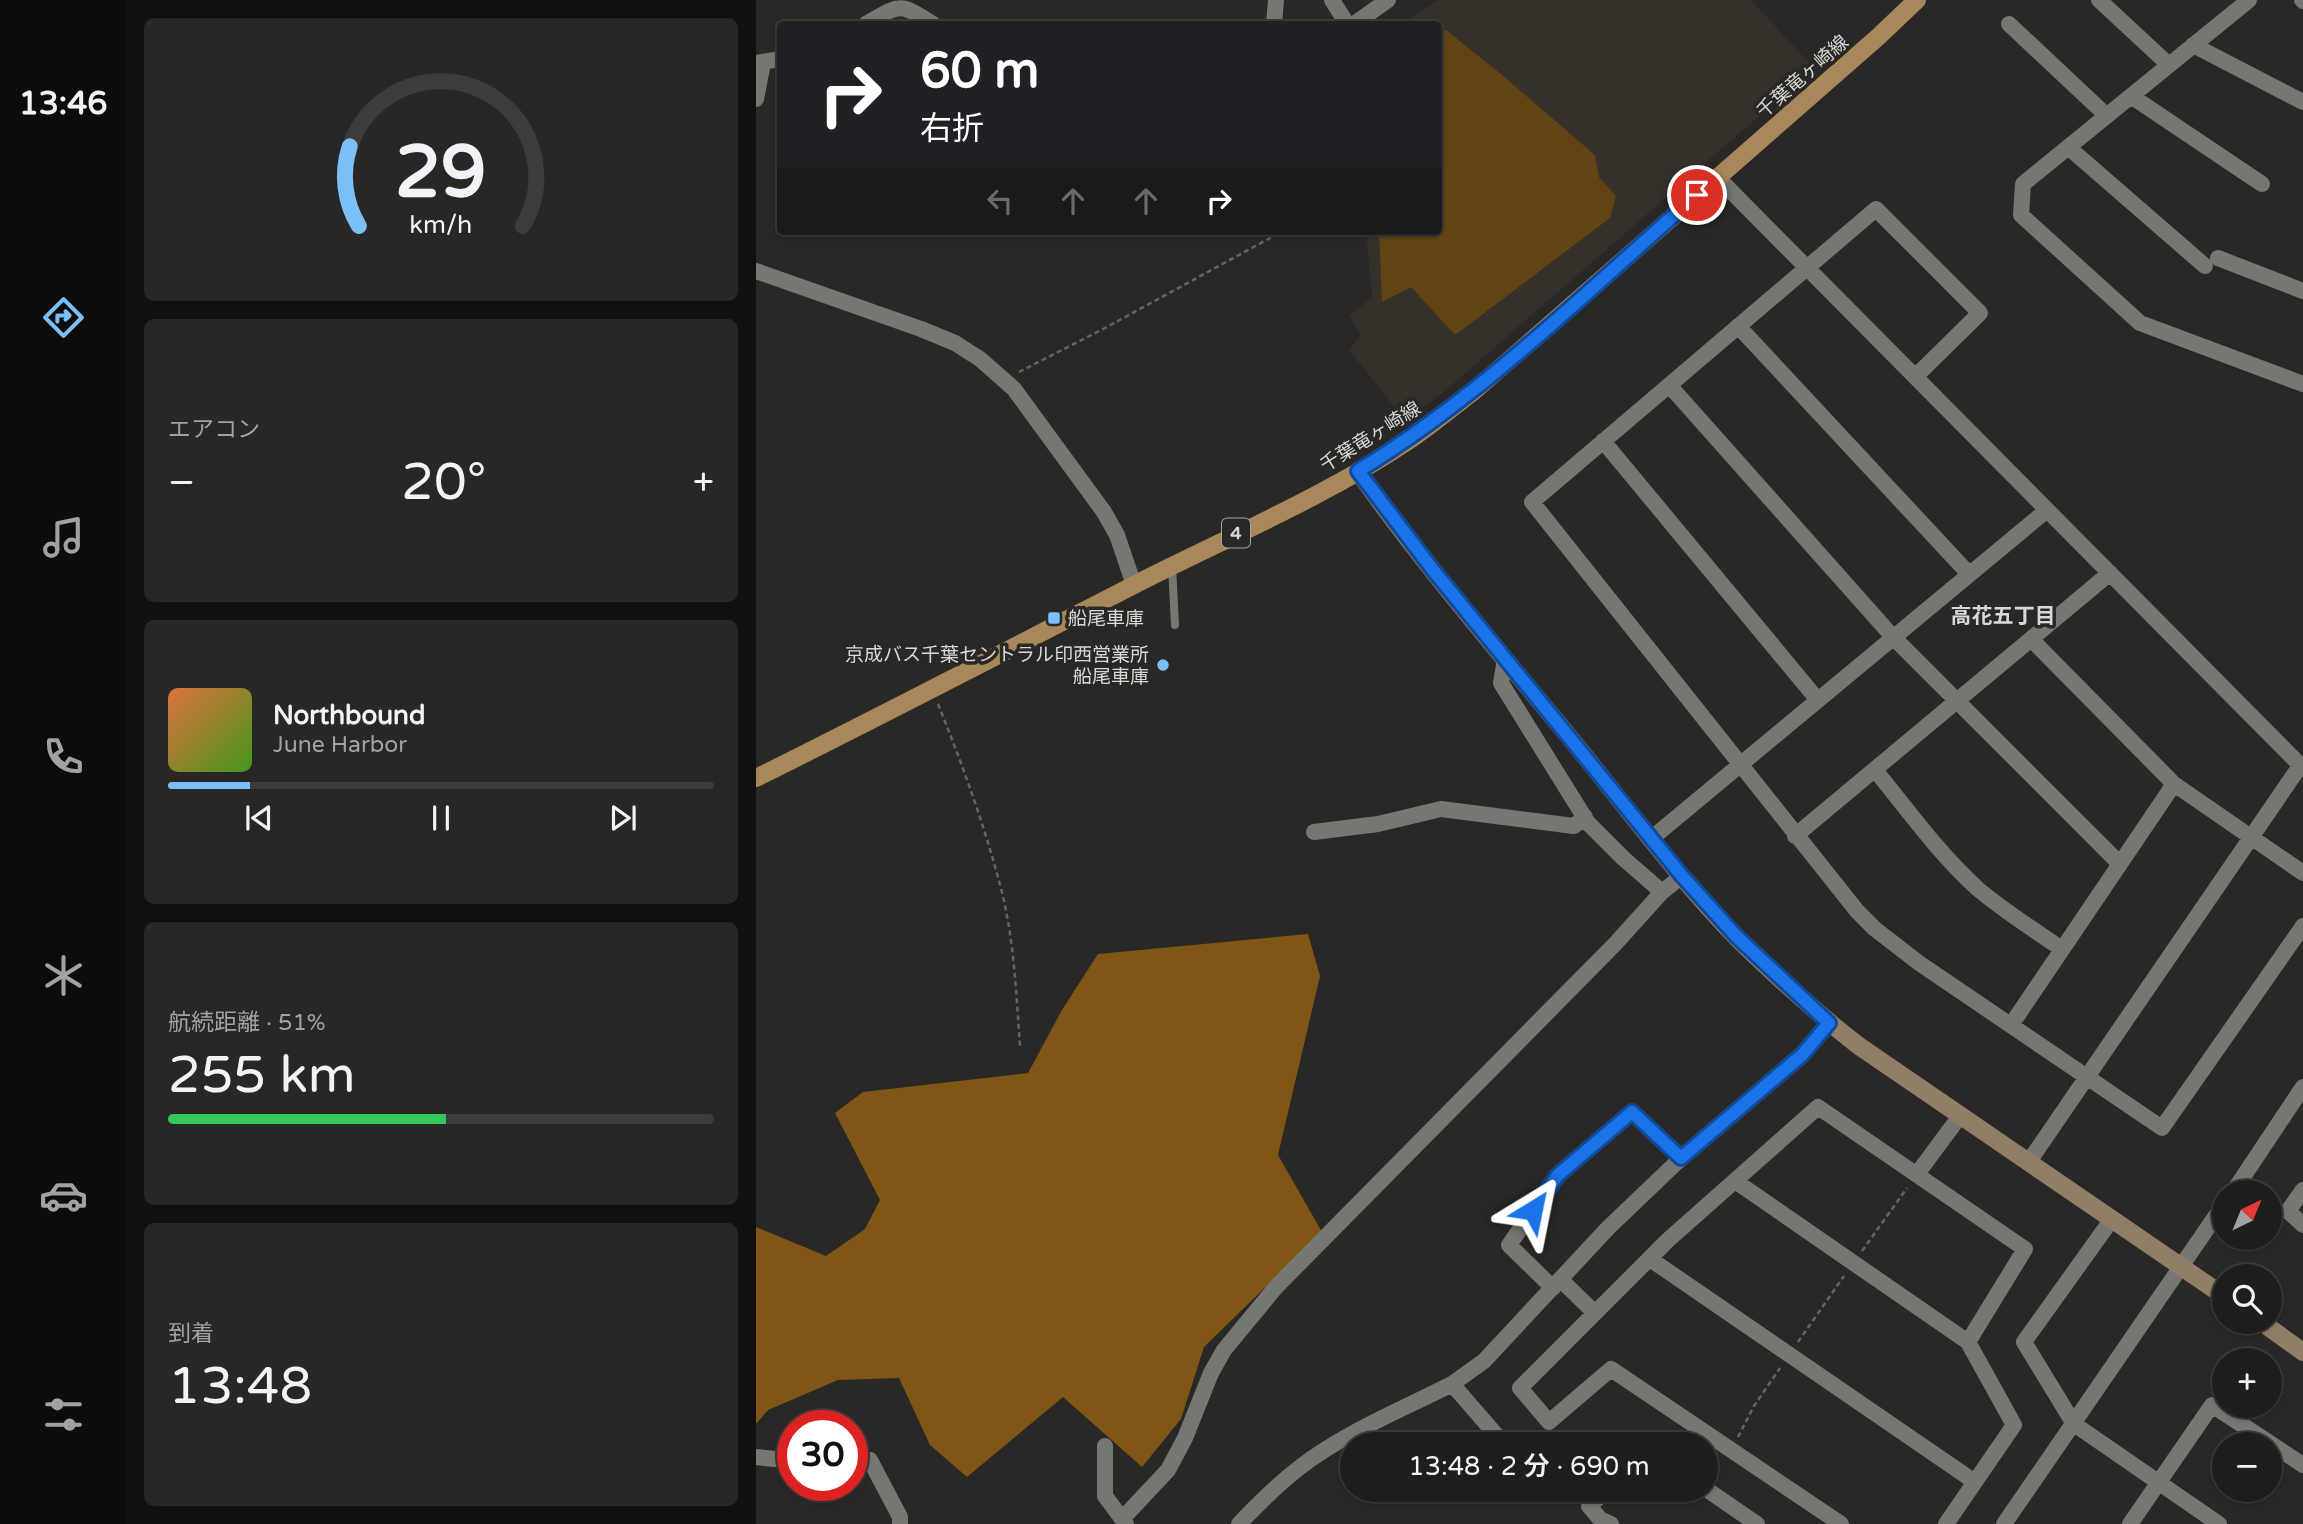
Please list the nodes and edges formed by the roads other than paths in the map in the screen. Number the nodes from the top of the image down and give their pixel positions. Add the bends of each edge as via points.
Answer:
1 (1276, 0) edge
2 (1332, 0) edge
3 (1388, 0) edge
4 (1917, 0) edge
5 (2099, 0) edge
6 (2249, 0) edge
7 (910, 4) edge
8 (871, 21) edge
9 (930, 21) edge
10 (1274, 21) edge
11 (1345, 21) edge
12 (1358, 21) edge
13 (2009, 24) dead end
14 (2193, 45) junction
15 (777, 60) edge
16 (759, 63) edge
17 (2169, 65) junction
18 (2131, 96) junction
19 (756, 99) edge
20 (2303, 102) edge
21 (2106, 116) junction
22 (2068, 147) junction
23 (1717, 177) junction
24 (2262, 184) dead end
25 (1807, 268) junction
26 (756, 271) edge
27 (2303, 291) edge
28 (1738, 326) junction
29 (1915, 377) junction
30 (2303, 384) edge
31 (1669, 385) junction
32 (1603, 441) junction
33 (1358, 471) junction
34 (2047, 510) junction
35 (1172, 566) junction
36 (2110, 573) junction
37 (1969, 574) junction
38 (1135, 585) junction
39 (1175, 625) dead end
40 (1893, 636) junction
41 (2031, 639) junction
42 (1505, 659) junction
43 (1817, 699) junction
44 (1957, 701) junction
45 (1738, 764) junction
46 (2301, 767) edge
47 (1875, 770) junction
48 (756, 778) edge
49 (2174, 784) junction
50 (1585, 817) junction
51 (1314, 832) dead end
52 (1795, 836) junction
53 (2251, 837) junction
54 (1652, 838) junction
55 (2120, 864) junction
56 (2303, 873) edge
57 (1682, 876) junction
58 (1662, 891) junction
59 (2303, 926) edge
60 (2062, 949) junction
61 (1829, 1023) junction
62 (2011, 1025) junction
63 (2087, 1077) junction
64 (2301, 1094) edge
65 (1960, 1116) junction
66 (1681, 1158) junction
67 (2028, 1163) junction
68 (1917, 1174) junction
69 (2241, 1180) edge
70 (1735, 1181) junction
71 (2303, 1191) edge
72 (2112, 1219) junction
73 (2212, 1223) edge
74 (2303, 1225) edge
75 (1650, 1259) junction
76 (2183, 1267) junction
77 (1557, 1284) junction
78 (2212, 1288) edge
79 (1595, 1313) junction
80 (2278, 1334) edge
81 (1968, 1342) junction
82 (2303, 1352) edge
83 (1452, 1384) junction
84 (2074, 1424) junction
85 (1494, 1432) edge
86 (1105, 1446) dead end
87 (756, 1457) edge
88 (777, 1459) edge
89 (868, 1460) edge
90 (2303, 1465) edge
91 (1975, 1482) junction
92 (2159, 1482) junction
93 (1718, 1497) edge
94 (1594, 1502) edge
95 (1124, 1522) edge
96 (900, 1524) edge
97 (1239, 1524) edge
98 (1611, 1524) edge
99 (1757, 1524) edge
100 (1841, 1524) edge
101 (1946, 1524) edge
102 (2004, 1524) edge
103 (2130, 1524) edge
104 (2219, 1524) edge

1 - 10 street
2 - 11 street
3 - 12 street
4 - 23 main road, 千葉竜ヶ崎線 / 4
5 - 17 street
6 - 14 street
7 - 8 street
7 - 9 street
13 - 21 street
14 - 17 street
14 - 20 street
15 - 16 street
16 - 19 street
17 - 18 street
18 - 21 street
18 - 24 street
21 - 22 street
22 - 27 street via 2211,262
22 - 30 street via 2023,184 2021,215 2140,323
23 - 25 street
23 - 33 main road, 千葉竜ヶ崎線 / 4 via 1474,391 1411,439
25 - 28 street
25 - 29 street
25 - 29 street via 1876,209 1980,313
26 - 38 street via 955,343 980,359 1021,398 1104,512
28 - 31 street
28 - 37 street
29 - 34 street
31 - 32 street
31 - 40 street
32 - 43 street
32 - 45 street via 1532,502
33 - 35 main road, 千葉竜ヶ崎線 / 4
33 - 42 street
34 - 36 street
34 - 37 street
35 - 38 main road, 千葉竜ヶ崎線 / 4
35 - 39 lane
36 - 41 street
36 - 46 street
37 - 40 street
38 - 48 main road, 千葉竜ヶ崎線 / 4
40 - 43 street
40 - 44 street
41 - 44 street
41 - 49 street
42 - 50 street via 1501,683
42 - 54 street
43 - 45 street
44 - 47 street
44 - 55 street
45 - 52 street
45 - 54 street
46 - 53 street
47 - 52 street
47 - 60 street via 1970,881
49 - 53 street
49 - 55 street
50 - 51 street via 1574,826 1441,809 1378,824
50 - 58 street
52 - 62 street via 1875,929
53 - 56 street
53 - 63 street
54 - 57 street
55 - 60 street
57 - 58 street
57 - 61 street via 1736,936
58 - 95 street via 1276,1287 1224,1350 1168,1470
59 - 63 street via 2162,1128
60 - 62 street
61 - 65 street
61 - 66 street via 1802,1055
62 - 63 street
63 - 67 street
64 - 69 street
65 - 67 street
65 - 68 street
66 - 77 street
66 - 77 street via 1632,1112 1558,1175 1509,1245
67 - 72 street
68 - 70 street via 1818,1107
68 - 81 street via 2025,1249
70 - 75 street
70 - 81 street
71 - 74 street via 2288,1211
72 - 76 street
72 - 84 street via 2024,1342
73 - 76 street
75 - 79 street
75 - 91 street
76 - 78 street
76 - 84 street
77 - 79 street
77 - 83 street via 1484,1361
79 - 100 street via 1520,1388 1549,1422 1611,1369
80 - 82 street
81 - 91 street via 2014,1425
83 - 85 street
83 - 97 street via 1300,1467
84 - 92 street
84 - 102 street
86 - 95 street via 1105,1496
87 - 88 street
89 - 96 street
90 - 92 street via 2212,1405
91 - 101 street
92 - 103 street
92 - 104 street
93 - 99 street
94 - 98 street via 1589,1506

